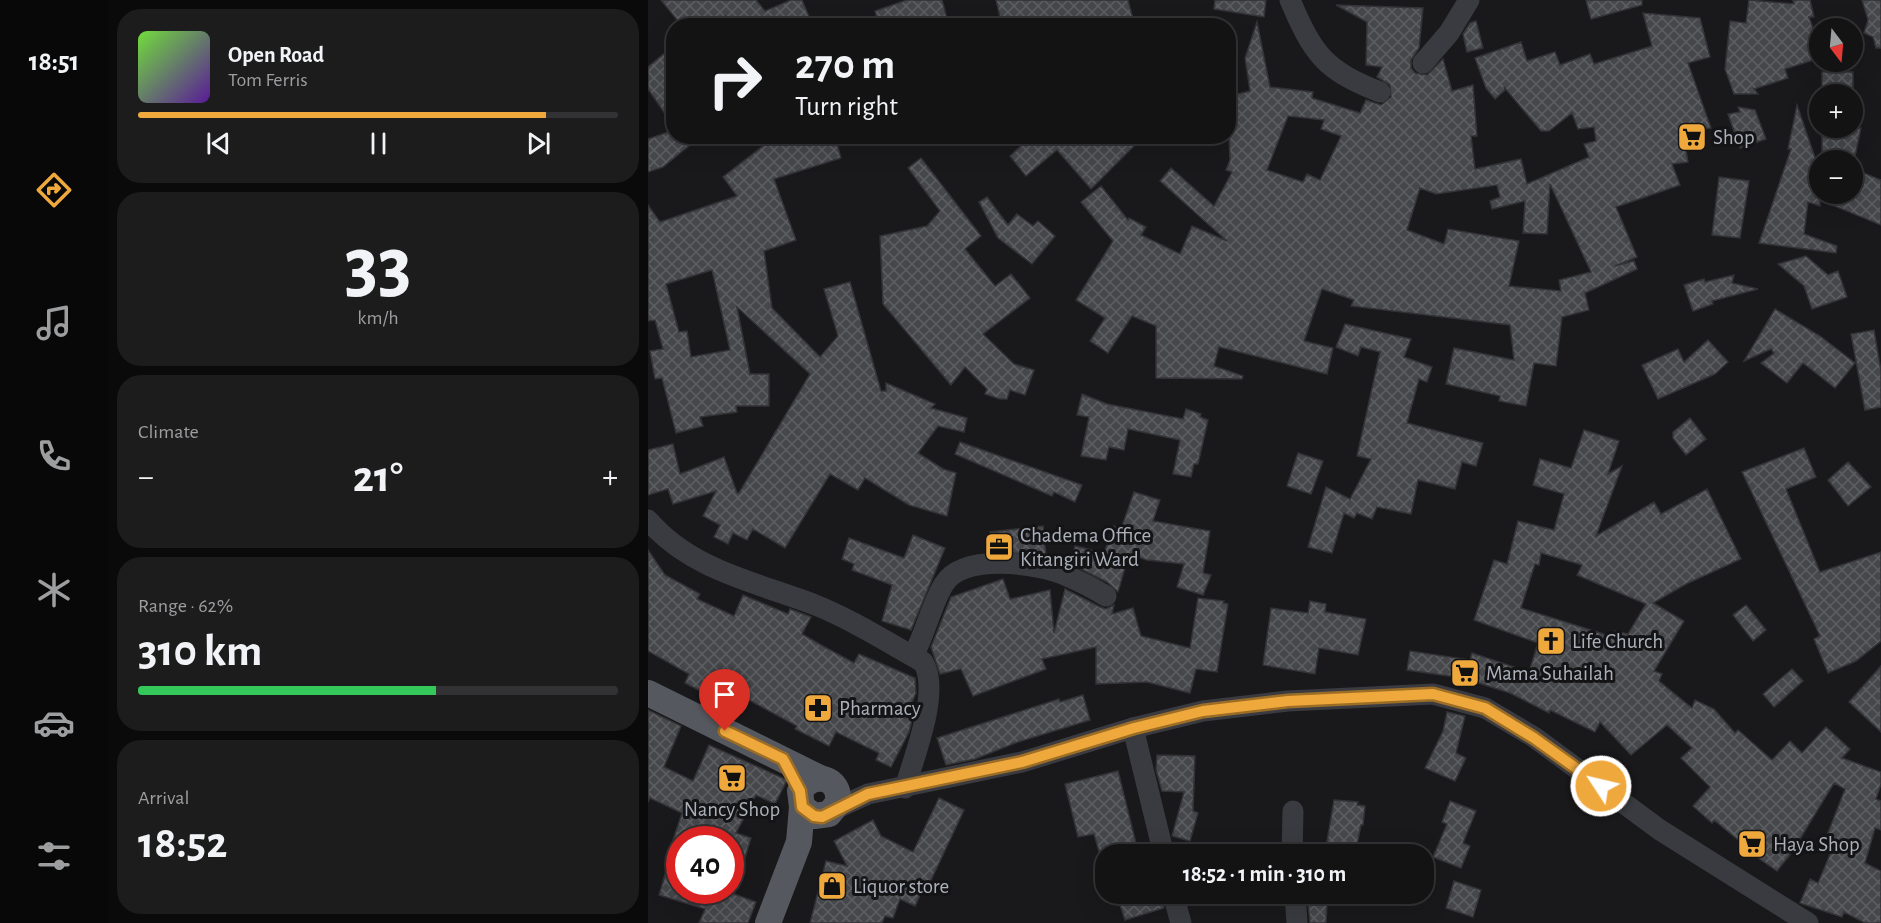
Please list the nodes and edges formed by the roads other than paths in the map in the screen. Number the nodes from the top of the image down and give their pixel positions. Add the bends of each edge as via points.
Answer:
1 (1290, 0) edge
2 (1469, 0) edge
3 (1423, 63) dead end
4 (1380, 92) dead end
5 (648, 520) edge
6 (1106, 596) dead end
7 (914, 656) junction
8 (648, 693) edge
9 (1134, 728) junction
10 (905, 788) junction
11 (819, 798) junction
12 (1293, 812) dead end
13 (1161, 844) edge
14 (1292, 844) edge
15 (1176, 904) edge
16 (1296, 904) edge
17 (768, 923) edge
18 (1181, 923) edge
19 (1297, 923) edge
20 (1808, 923) edge

1 - 4 street via 1317,54 1351,81
2 - 3 street via 1449,33
5 - 7 street via 657,531 707,566 814,605
6 - 7 street via 1046,569 978,564 962,569 944,584
7 - 10 street via 928,670 930,693
8 - 11 main road via 783,759
9 - 10 street via 1022,762
9 - 13 street
9 - 20 street via 1203,711 1344,698 1433,694 1485,708 1534,738 1669,836
10 - 11 street
11 - 17 main road
12 - 14 street
15 - 18 street
16 - 19 street

